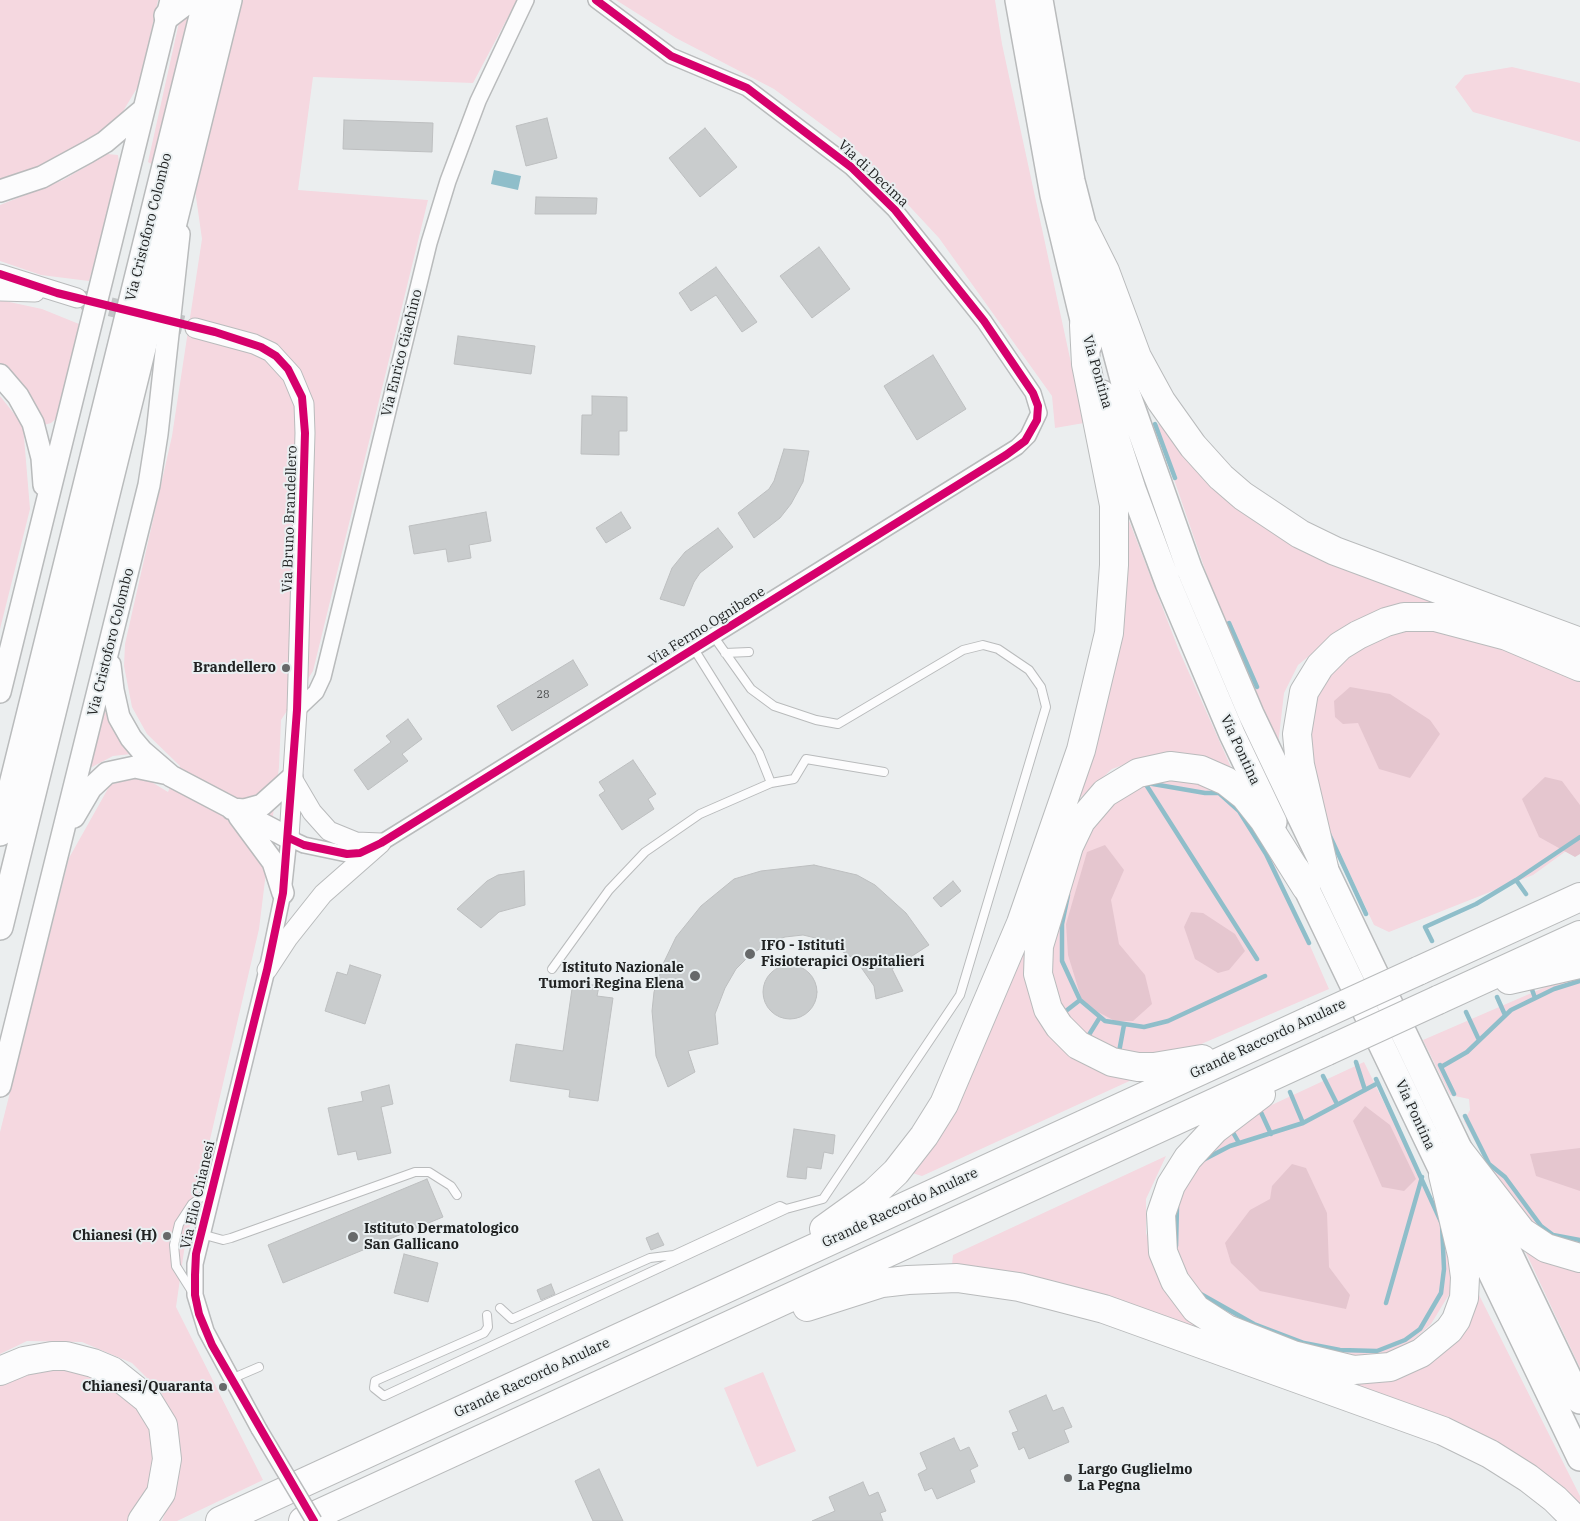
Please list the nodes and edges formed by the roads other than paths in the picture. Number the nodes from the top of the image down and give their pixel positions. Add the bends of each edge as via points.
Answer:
1 (188, 0) edge
2 (206, 0) edge
3 (228, 0) edge
4 (526, 0) edge
5 (596, 0) edge
6 (1018, 0) edge
7 (1040, 0) edge
8 (169, 8) edge
9 (144, 109) junction
10 (182, 190) junction
11 (0, 191) edge
12 (1084, 229) junction
13 (0, 274) edge
14 (0, 290) edge
15 (57, 293) junction
16 (77, 298) tunnel mouth
17 (1084, 326) junction
18 (195, 328) tunnel mouth
19 (0, 375) edge
20 (1037, 420) joint
21 (44, 510) junction
22 (714, 637) junction
23 (1580, 642) edge
24 (110, 648) junction
25 (694, 649) junction
26 (749, 652) dead end
27 (725, 653) junction
28 (1580, 667) edge
29 (0, 692) edge
30 (296, 710) junction
31 (884, 772) dead end
32 (171, 776) junction
33 (292, 778) junction
34 (771, 783) junction
35 (232, 809) junction
36 (0, 834) edge
37 (288, 838) junction
38 (381, 843) junction
39 (54, 862) junction
40 (1315, 878) junction
41 (1580, 880) edge
42 (283, 893) junction
43 (1580, 896) edge
44 (0, 927) edge
45 (1504, 932) junction
46 (1580, 935) edge
47 (1580, 964) edge
48 (552, 969) dead end
49 (267, 970) junction
50 (1446, 996) junction
51 (1274, 1036) junction
52 (1318, 1055) junction
53 (0, 1086) edge
54 (1460, 1152) junction
55 (1443, 1175) junction
56 (212, 1189) junction
57 (457, 1195) dead end
58 (786, 1209) junction
59 (201, 1234) junction
60 (1580, 1258) edge
61 (776, 1266) junction
62 (195, 1296) junction
63 (500, 1308) dead end
64 (487, 1315) dead end
65 (680, 1348) junction
66 (259, 1367) dead end
67 (0, 1371) edge
68 (231, 1379) junction
69 (1580, 1402) edge
70 (464, 1447) junction
71 (1580, 1458) edge
72 (142, 1521) edge
73 (220, 1521) edge
74 (303, 1521) edge
75 (314, 1521) edge
76 (349, 1521) edge
77 (1577, 1521) edge

1 - 8 highway
2 - 36 highway, Via Cristoforo Colombo
3 - 10 highway, Via Cristoforo Colombo
4 - 30 street, Via Enrico Giachino via 478,101 446,188 429,243 322,677 316,692
5 - 20 street, Via di Decima via 670,56 747,88 852,166 896,210 984,321 1033,393 1038,406
6 - 17 highway, Via Pontina via 1053,195
7 - 12 highway, Via Pontina via 1067,154
8 - 9 main road
9 - 11 main road via 88,152 42,177
9 - 21 main road
10 - 24 main road, Via Cristoforo Colombo via 176,270 153,460
10 - 44 highway, Via Cristoforo Colombo
12 - 23 highway via 1105,271 1138,357 1161,401 1221,478 1300,534 1334,551
12 - 40 highway, Via Pontina via 1125,387 1188,568 1251,714
13 - 15 street
14 - 15 street
15 - 16 street
17 - 40 highway, Via Pontina via 1115,436 1168,584 1232,734
17 - 61 highway via 1086,364 1114,506 1114,565 1109,633 1081,750 1020,923 944,1104 924,1136 884,1184
18 - 30 street, Via Bruno Brandellero via 254,344 270,352 292,375 302,397 305,433
19 - 21 main road via 22,401 36,431 44,469
20 - 22 street, Via Fermo Ognibene via 1017,447
21 - 29 main road
22 - 25 street, Via Fermo Ognibene
22 - 27 lane
24 - 32 main road via 112,690 119,716 136,745
24 - 39 main road, Via Cristoforo Colombo
25 - 34 lane via 759,753
25 - 38 street, Via Fermo Ognibene
26 - 27 lane
27 - 58 lane via 751,689 774,706 838,724 964,650 983,645 998,649 1029,670 1041,687 1046,707 960,995 822,1198
28 - 40 highway via 1507,636 1435,617 1404,617 1386,622 1340,646 1320,666 1304,692 1296,734
30 - 33 street, Via Bruno Brandellero
31 - 34 lane via 806,759 794,779
32 - 35 main road
32 - 39 main road via 135,767 102,777 85,796
33 - 35 main road via 262,806
33 - 37 street, Via Bruno Brandellero
33 - 38 street via 312,812 329,832 356,842
34 - 48 lane via 700,814 645,852 610,890
35 - 37 main road
35 - 42 main road via 267,852 278,873
37 - 38 street, Via Fermo Ognibene via 304,846 347,854 360,853
37 - 42 street, Via Elio Chianesi
38 - 49 street via 323,894
39 - 53 main road, Via Cristoforo Colombo
40 - 51 highway via 1234,786 1196,769 1163,767 1122,781 1099,799 1081,821 1069,846 1041,932 1037,962 1044,998 1065,1033 1093,1055 1126,1065 1161,1066 1204,1059
40 - 54 highway, Via Pontina
40 - 55 highway, Via Pontina
41 - 45 highway
42 - 49 street, Via Elio Chianesi
43 - 45 highway, Grande Raccordo Anulare
45 - 51 highway, Grande Raccordo Anulare, bridge
46 - 50 highway
47 - 50 highway
49 - 56 street, Via Elio Chianesi
50 - 52 highway, bridge
51 - 61 highway, Grande Raccordo Anulare
52 - 55 highway via 1215,1130 1188,1158 1171,1185 1161,1214 1163,1252 1180,1290 1196,1309 1227,1329 1293,1355 1333,1366 1372,1370 1408,1361 1443,1337 1456,1320 1464,1298 1462,1255
52 - 65 highway
54 - 60 highway via 1527,1236 1554,1252
54 - 69 highway, Via Pontina
55 - 71 highway, Via Pontina
56 - 59 street, Via Elio Chianesi
56 - 62 lane via 192,1204 180,1224 174,1246 176,1266
57 - 59 lane via 451,1186 429,1172 415,1172 223,1240
58 - 63 lane via 780,1206 674,1255 650,1258 521,1316 512,1319
58 - 64 lane via 384,1396 374,1388 375,1381 484,1333 488,1326
59 - 62 street, Via Elio Chianesi via 195,1264
61 - 73 highway, Grande Raccordo Anulare
62 - 68 street, Via Elio Chianesi via 206,1331
65 - 70 highway
65 - 77 highway via 882,1284 948,1278 992,1282 1139,1321 1443,1431 1490,1454 1528,1478
66 - 68 lane
67 - 72 highway via 24,1360 66,1356 112,1371 147,1399 163,1425 167,1459 161,1493
68 - 75 street, Via Elio Chianesi, bridge
70 - 74 highway
70 - 76 highway

